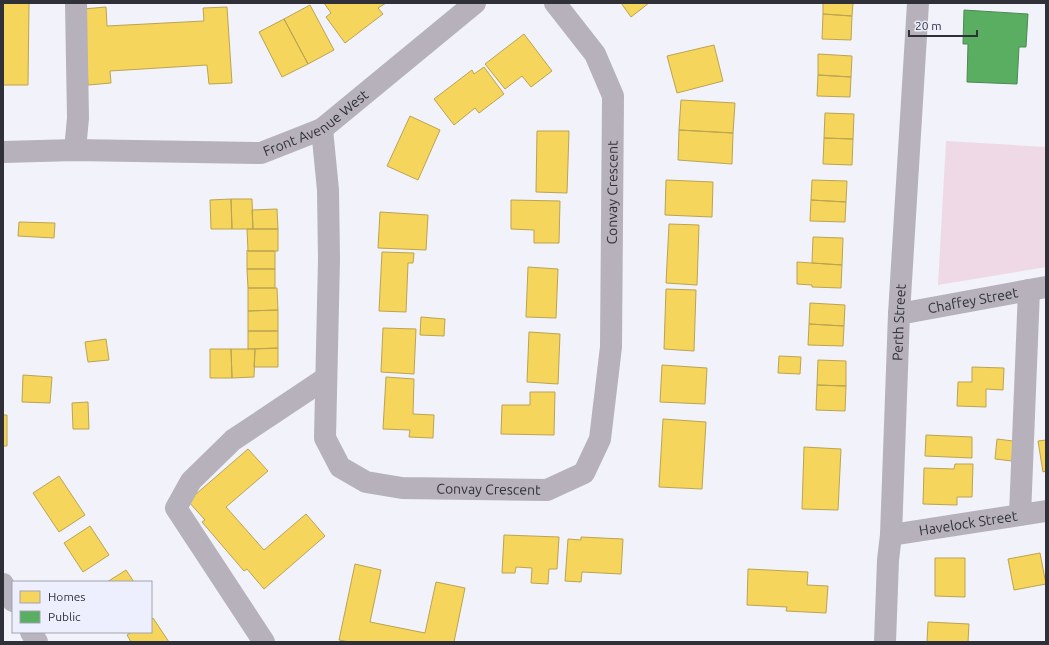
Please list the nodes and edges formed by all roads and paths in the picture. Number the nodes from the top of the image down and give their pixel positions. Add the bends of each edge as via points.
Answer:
1 (76, 3) edge
2 (475, 3) edge
3 (555, 3) edge
4 (918, 3) edge
5 (322, 129) junction
6 (75, 150) junction
7 (3, 152) edge
8 (1038, 289) edge
9 (899, 314) junction
10 (326, 378) junction
11 (1046, 511) edge
12 (1020, 515) junction
13 (890, 535) junction
14 (3, 584) edge
15 (12, 599) edge
16 (32, 633) edge
17 (37, 642) edge
18 (264, 642) edge
19 (885, 642) edge

1 - 6 street via 78,118
2 - 5 street, Front Avenue West
3 - 10 street, Convay Crescent via 595,54 613,96 611,347 600,439 584,473 546,490 402,488 366,482 340,466 325,438
4 - 9 street, Perth Street
5 - 6 street, Front Avenue West via 261,152
5 - 10 street, Convay Crescent via 328,190
6 - 7 street, Front Avenue West
8 - 9 street, Chaffey Street
8 - 12 street
9 - 13 street, Perth Street
10 - 18 street via 233,440 191,481 176,508
11 - 12 street, Havelock Street
12 - 13 street, Havelock Street
13 - 19 street, Perth Street
14 - 15 main road
16 - 17 main road

